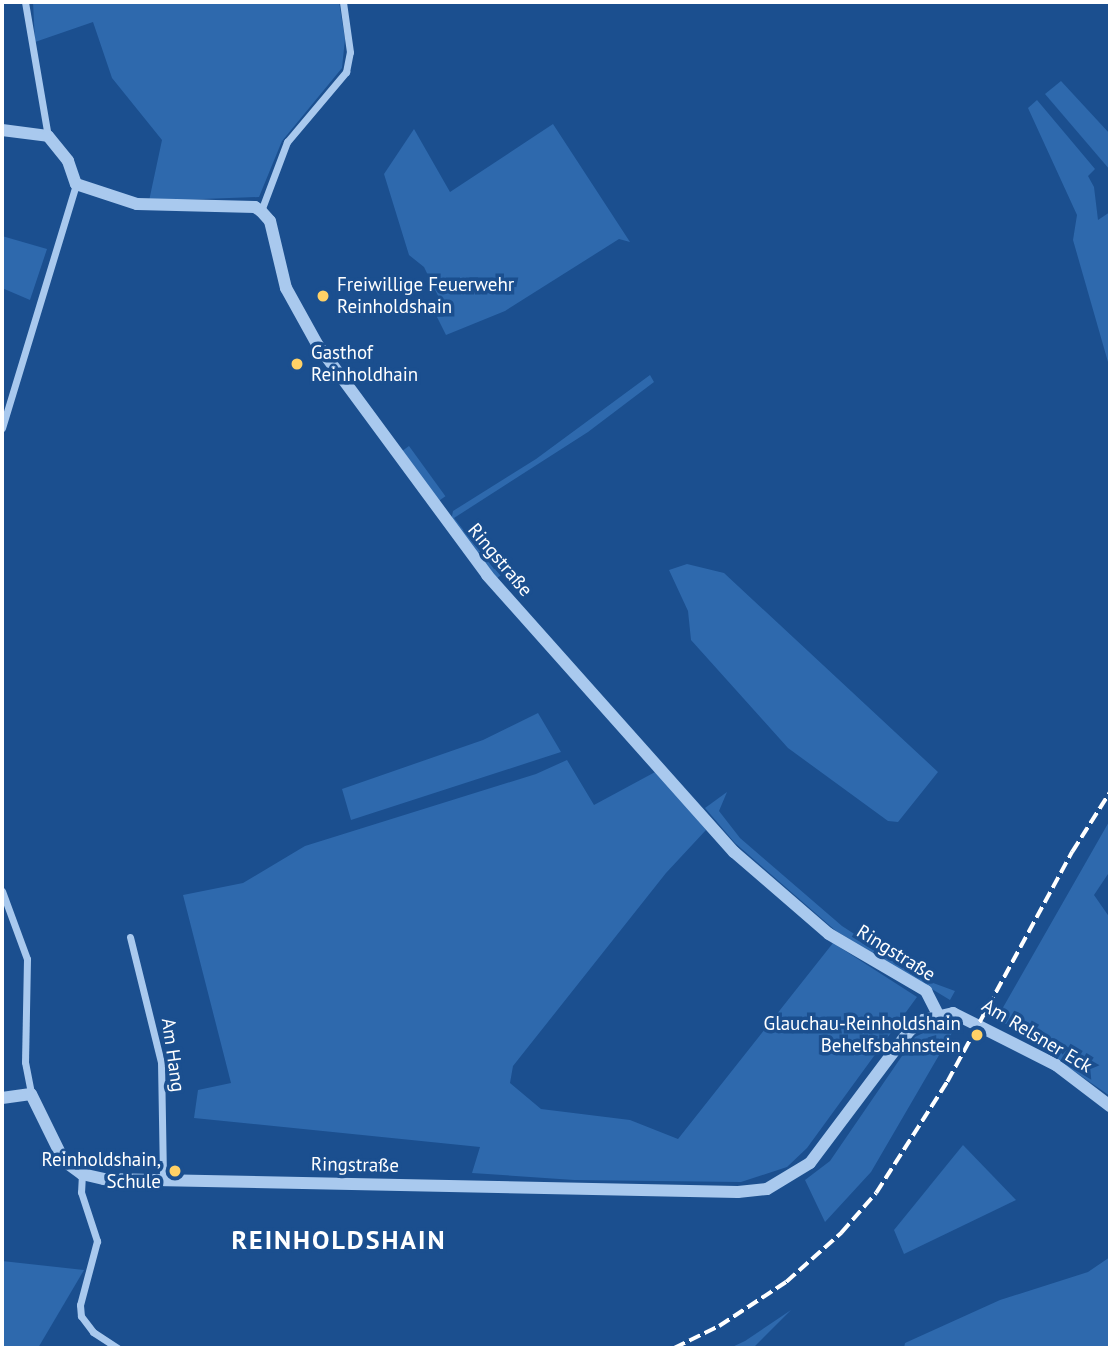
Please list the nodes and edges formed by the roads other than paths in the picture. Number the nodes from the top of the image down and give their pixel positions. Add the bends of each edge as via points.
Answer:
1 (25, 2) edge
2 (343, 2) edge
3 (2, 130) edge
4 (48, 136) junction
5 (76, 184) junction
6 (261, 211) junction
7 (2, 428) edge
8 (2, 891) edge
9 (130, 937) dead end
10 (938, 1015) junction
11 (31, 1094) junction
12 (2, 1098) edge
13 (1110, 1106) edge
14 (82, 1174) junction
15 (163, 1180) junction
16 (118, 1348) edge

1 - 4 street
2 - 6 street via 350,52 345,72 287,142
3 - 4 street
4 - 5 street via 68,161
5 - 6 street via 155,207 255,207
5 - 7 street
6 - 10 street, Ringstraße via 270,221 286,288 317,344 478,565 734,852 829,934 926,991
8 - 11 street via 27,958 26,1069
9 - 15 street, Am Hang via 161,1062
10 - 13 street, Am Relsner Eck via 965,1016 1056,1065
10 - 15 street, Ringstraße via 909,1031 810,1163 767,1189
11 - 12 street
11 - 14 street via 58,1154
14 - 15 street, Ringstraße
14 - 16 street via 82,1192 97,1241 81,1316 93,1332

